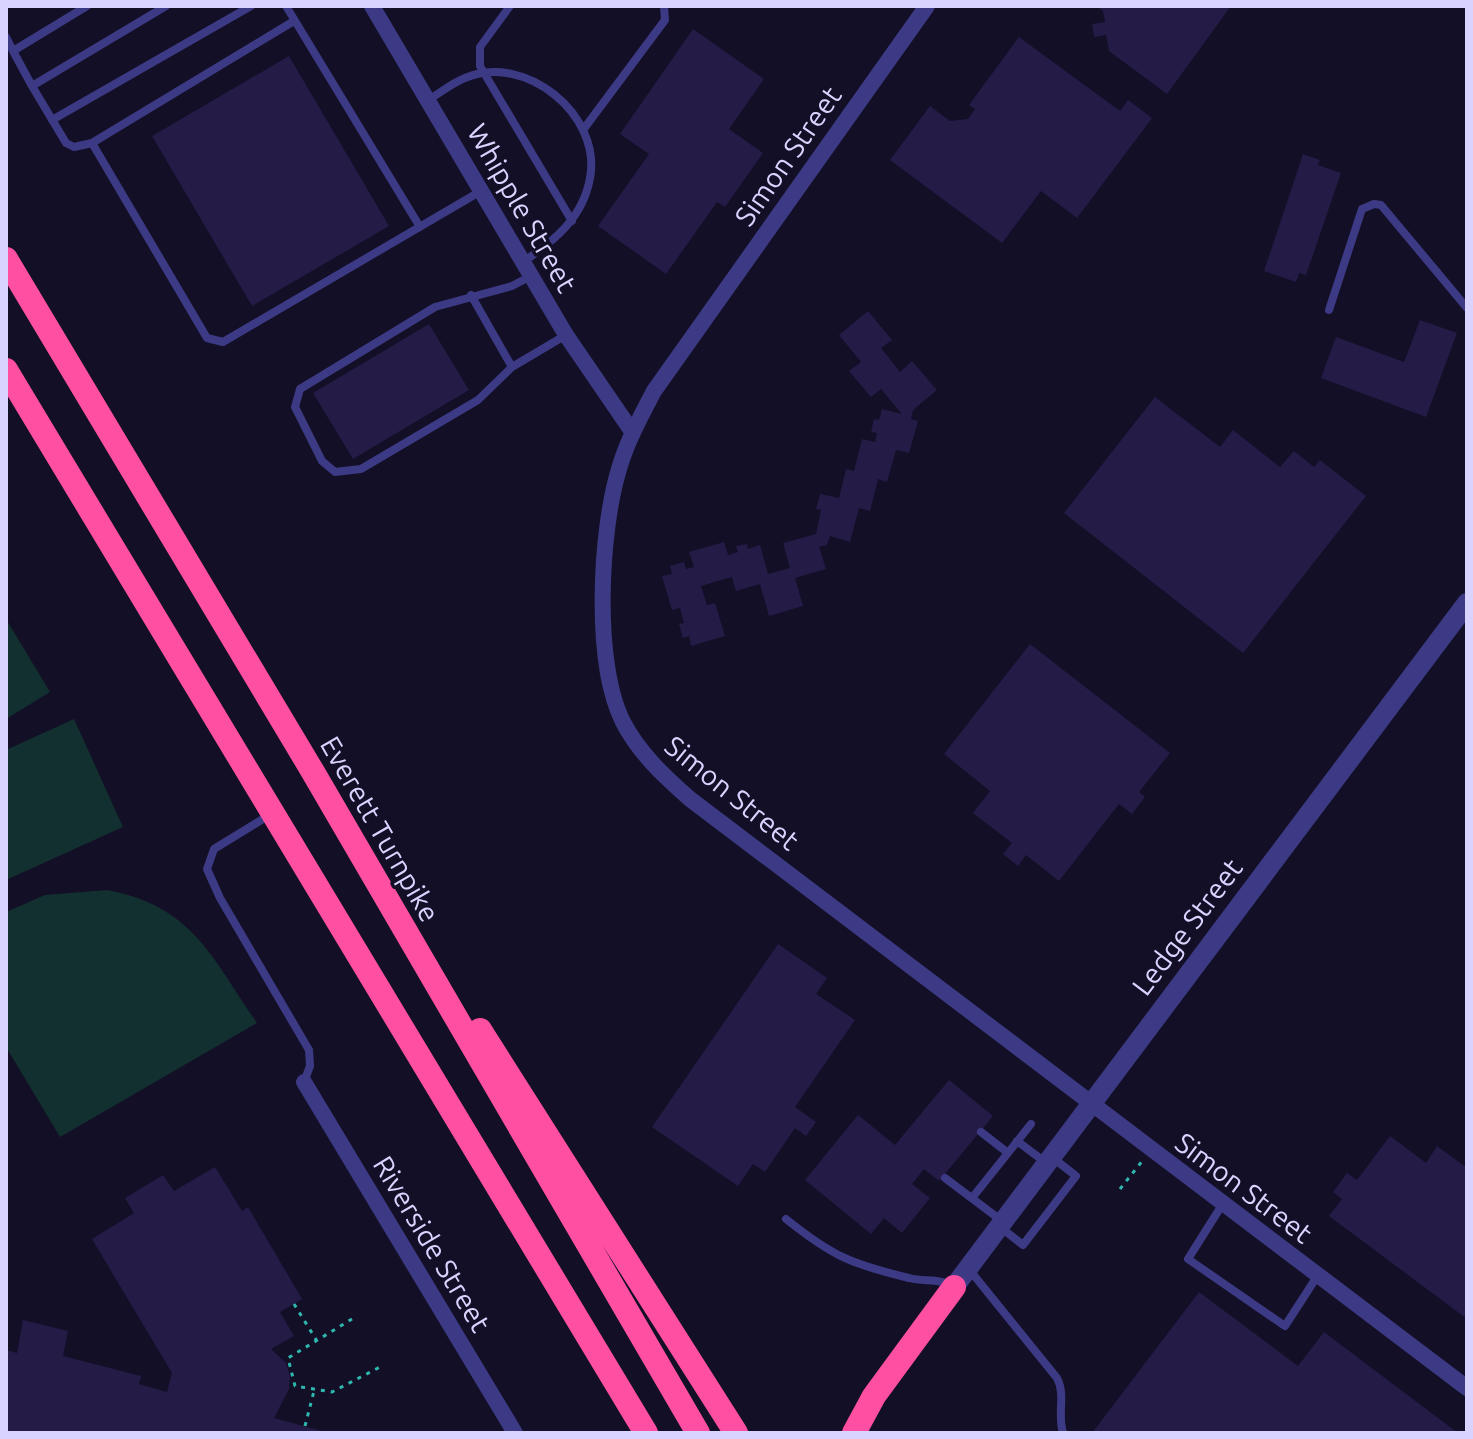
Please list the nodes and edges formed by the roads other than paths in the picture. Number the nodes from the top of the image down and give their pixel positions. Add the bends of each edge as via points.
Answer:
1 (87, 6) edge
2 (166, 6) edge
3 (251, 6) edge
4 (286, 6) edge
5 (372, 6) edge
6 (510, 6) edge
7 (664, 6) edge
8 (927, 6) edge
9 (294, 21) junction
10 (6, 37) edge
11 (13, 51) junction
12 (485, 74) junction
13 (32, 86) junction
14 (428, 100) junction
15 (52, 120) junction
16 (583, 130) junction
17 (92, 143) junction
18 (482, 191) junction
19 (572, 221) junction
20 (420, 227) junction
21 (6, 259) edge
22 (527, 269) junction
23 (471, 295) junction
24 (1467, 308) edge
25 (1329, 310) dead end
26 (566, 335) junction
27 (512, 367) junction
28 (6, 370) edge
29 (633, 433) junction
30 (1467, 603) edge
31 (313, 772) junction
32 (271, 814) junction
33 (304, 1082) joint
34 (1089, 1102) junction
35 (1031, 1124) dead end
36 (981, 1132) dead end
37 (1017, 1141) junction
38 (1008, 1153) junction
39 (1047, 1158) junction
40 (945, 1178) dead end
41 (972, 1198) junction
42 (1222, 1205) junction
43 (786, 1219) dead end
44 (1000, 1223) junction
45 (1318, 1275) junction
46 (961, 1277) junction
47 (1467, 1388) edge
48 (644, 1431) edge
49 (515, 1433) edge
50 (698, 1433) edge
51 (736, 1433) edge
52 (854, 1433) edge
53 (1063, 1433) edge

1 - 11 lane
2 - 13 lane
3 - 15 lane
4 - 9 lane
5 - 14 street, Whipple Street
6 - 12 lane via 480,47 477,56
7 - 16 lane via 665,20
8 - 29 street, Simon Street via 654,391
9 - 17 lane
9 - 20 lane
10 - 11 lane
11 - 13 lane
12 - 14 lane via 467,77
12 - 16 lane via 516,74 540,84
12 - 19 lane
13 - 15 lane
14 - 18 street, Whipple Street
15 - 17 lane via 66,143
16 - 19 lane via 592,163
17 - 20 lane via 213,342 223,342
18 - 20 lane
18 - 22 street, Whipple Street
19 - 22 lane
21 - 31 highway, Everett Turnpike
22 - 23 lane via 512,286
22 - 26 street, Whipple Street
23 - 27 lane
23 - 27 lane via 435,307 300,389 295,407 322,461 335,472 361,469 478,400
24 - 25 lane via 1381,205 1374,204 1362,209
26 - 27 lane
26 - 29 street, Whipple Street
28 - 32 highway
29 - 34 street, Simon Street via 613,491 603,595 609,685 640,751 690,799
30 - 34 street, Ledge Street
31 - 50 highway, Everett Turnpike
31 - 51 highway
32 - 33 lane via 214,849 207,873 309,1050
32 - 48 highway
33 - 49 street, Riverside Street
34 - 39 street, Ledge Street
34 - 42 street, Simon Street
35 - 37 lane
36 - 38 lane
37 - 38 lane
37 - 39 lane
38 - 41 lane
39 - 44 street, Ledge Street
39 - 44 lane via 1076,1176 1023,1245
40 - 41 lane
41 - 44 lane
42 - 45 street, Simon Street
42 - 45 lane via 1188,1259 1285,1326
43 - 46 lane via 846,1261
44 - 46 street, Ledge Street
45 - 47 street, Simon Street
46 - 52 highway via 874,1396
46 - 53 lane via 1054,1373 1062,1389

